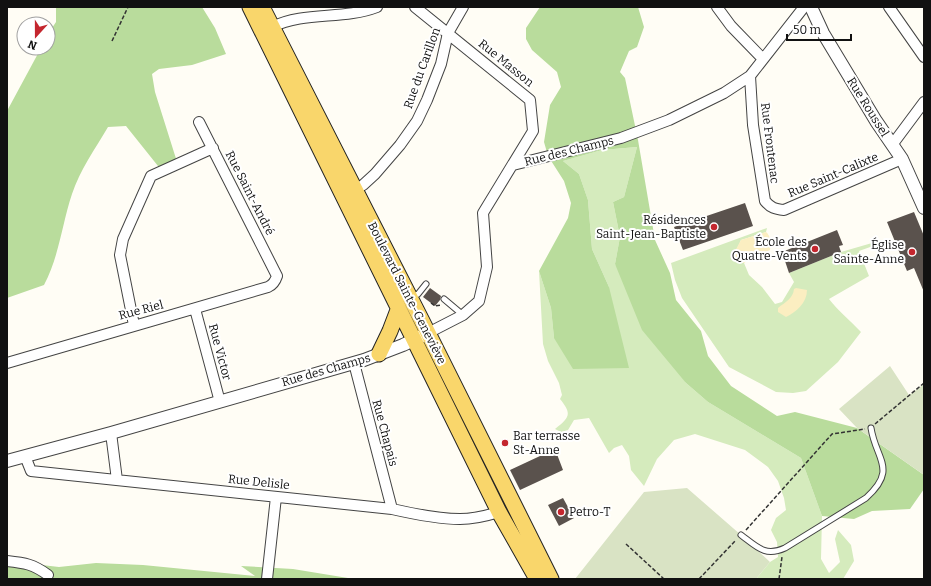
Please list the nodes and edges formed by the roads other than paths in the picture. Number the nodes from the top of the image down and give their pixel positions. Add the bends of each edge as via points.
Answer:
1 (250, 7) edge
2 (262, 7) edge
3 (377, 7) edge
4 (415, 7) edge
5 (463, 7) edge
6 (717, 7) edge
7 (804, 7) edge
8 (811, 7) edge
9 (889, 7) edge
10 (272, 27) junction
11 (448, 33) junction
12 (924, 57) edge
13 (763, 59) junction
14 (750, 76) junction
15 (924, 102) edge
16 (199, 122) dead end
17 (892, 145) junction
18 (213, 148) junction
19 (902, 159) junction
20 (513, 165) junction
21 (355, 190) junction
22 (924, 208) edge
23 (774, 209) joint
24 (277, 276) joint
25 (426, 284) dead end
26 (410, 298) junction
27 (444, 299) dead end
28 (195, 309) junction
29 (398, 310) junction
30 (463, 315) junction
31 (134, 325) junction
32 (428, 333) junction
33 (414, 340) junction
34 (380, 354) junction
35 (7, 363) edge
36 (354, 363) junction
37 (220, 402) junction
38 (870, 428) dead end
39 (111, 433) junction
40 (25, 456) junction
41 (7, 461) edge
42 (117, 480) junction
43 (276, 497) junction
44 (392, 509) junction
45 (499, 512) junction
46 (741, 535) road end
47 (7, 561) edge
48 (48, 575) dead end
49 (267, 579) edge
50 (538, 579) edge
51 (551, 579) edge

1 - 29 main road, Boulevard Sainte-Geneviève
2 - 10 main road, Boulevard Sainte-Geneviève
3 - 10 street via 346,14 293,19
4 - 11 street, Rue Masson
5 - 11 street, Rue du Carillon
6 - 13 street via 731,26
7 - 13 street, Rue des Champs
8 - 17 street, Rue Roussel via 823,33
9 - 12 street
10 - 21 main road, Boulevard Sainte-Geneviève
11 - 20 street, Rue Masson via 530,100 533,131
11 - 21 street, Rue du Carillon via 440,64 417,121 375,174
13 - 14 street, Rue des Champs
14 - 20 street, Rue des Champs via 724,93 643,130 608,142
14 - 23 street, Rue Frontenac via 753,125 765,201
15 - 17 street
16 - 18 street, Rue Saint-André
17 - 19 street, Rue Roussel
18 - 24 street, Rue Saint-André
18 - 31 street via 150,176 123,239 120,255
19 - 22 street, Rue Roussel
19 - 23 street, Rue Saint-Calixte via 784,210
20 - 30 street, Rue des Champs via 483,213 487,266 478,301
21 - 26 main road, Boulevard Sainte-Geneviève
24 - 28 street, Rue Riel via 268,288
25 - 26 lane via 418,294
26 - 32 main road, Boulevard Sainte-Geneviève
27 - 30 lane
28 - 31 street, Rue Riel
28 - 37 street, Rue Victor
29 - 33 main road, Boulevard Sainte-Geneviève
29 - 34 main road
30 - 32 street, Rue des Champs
31 - 35 street, Rue Riel
32 - 33 street, Rue des Champs
32 - 51 main road, Boulevard Sainte-Geneviève
33 - 34 street, Rue des Champs
33 - 45 main road, Boulevard Sainte-Geneviève
34 - 36 street, Rue des Champs
36 - 37 street, Rue des Champs
36 - 44 street, Rue Chapais
37 - 39 street, Rue des Champs
38 - 46 lane via 883,463 883,475 874,491 866,498 777,551 770,552 759,548
39 - 40 street, Rue des Champs
39 - 42 street
40 - 41 street, Rue des Champs
40 - 42 street, Rue Delisle via 31,471
42 - 43 street, Rue Delisle
43 - 44 street, Rue Delisle
43 - 49 street
44 - 45 street, Rue Delisle via 437,518 461,519
45 - 50 main road, Boulevard Sainte-Geneviève
47 - 48 street via 25,562

